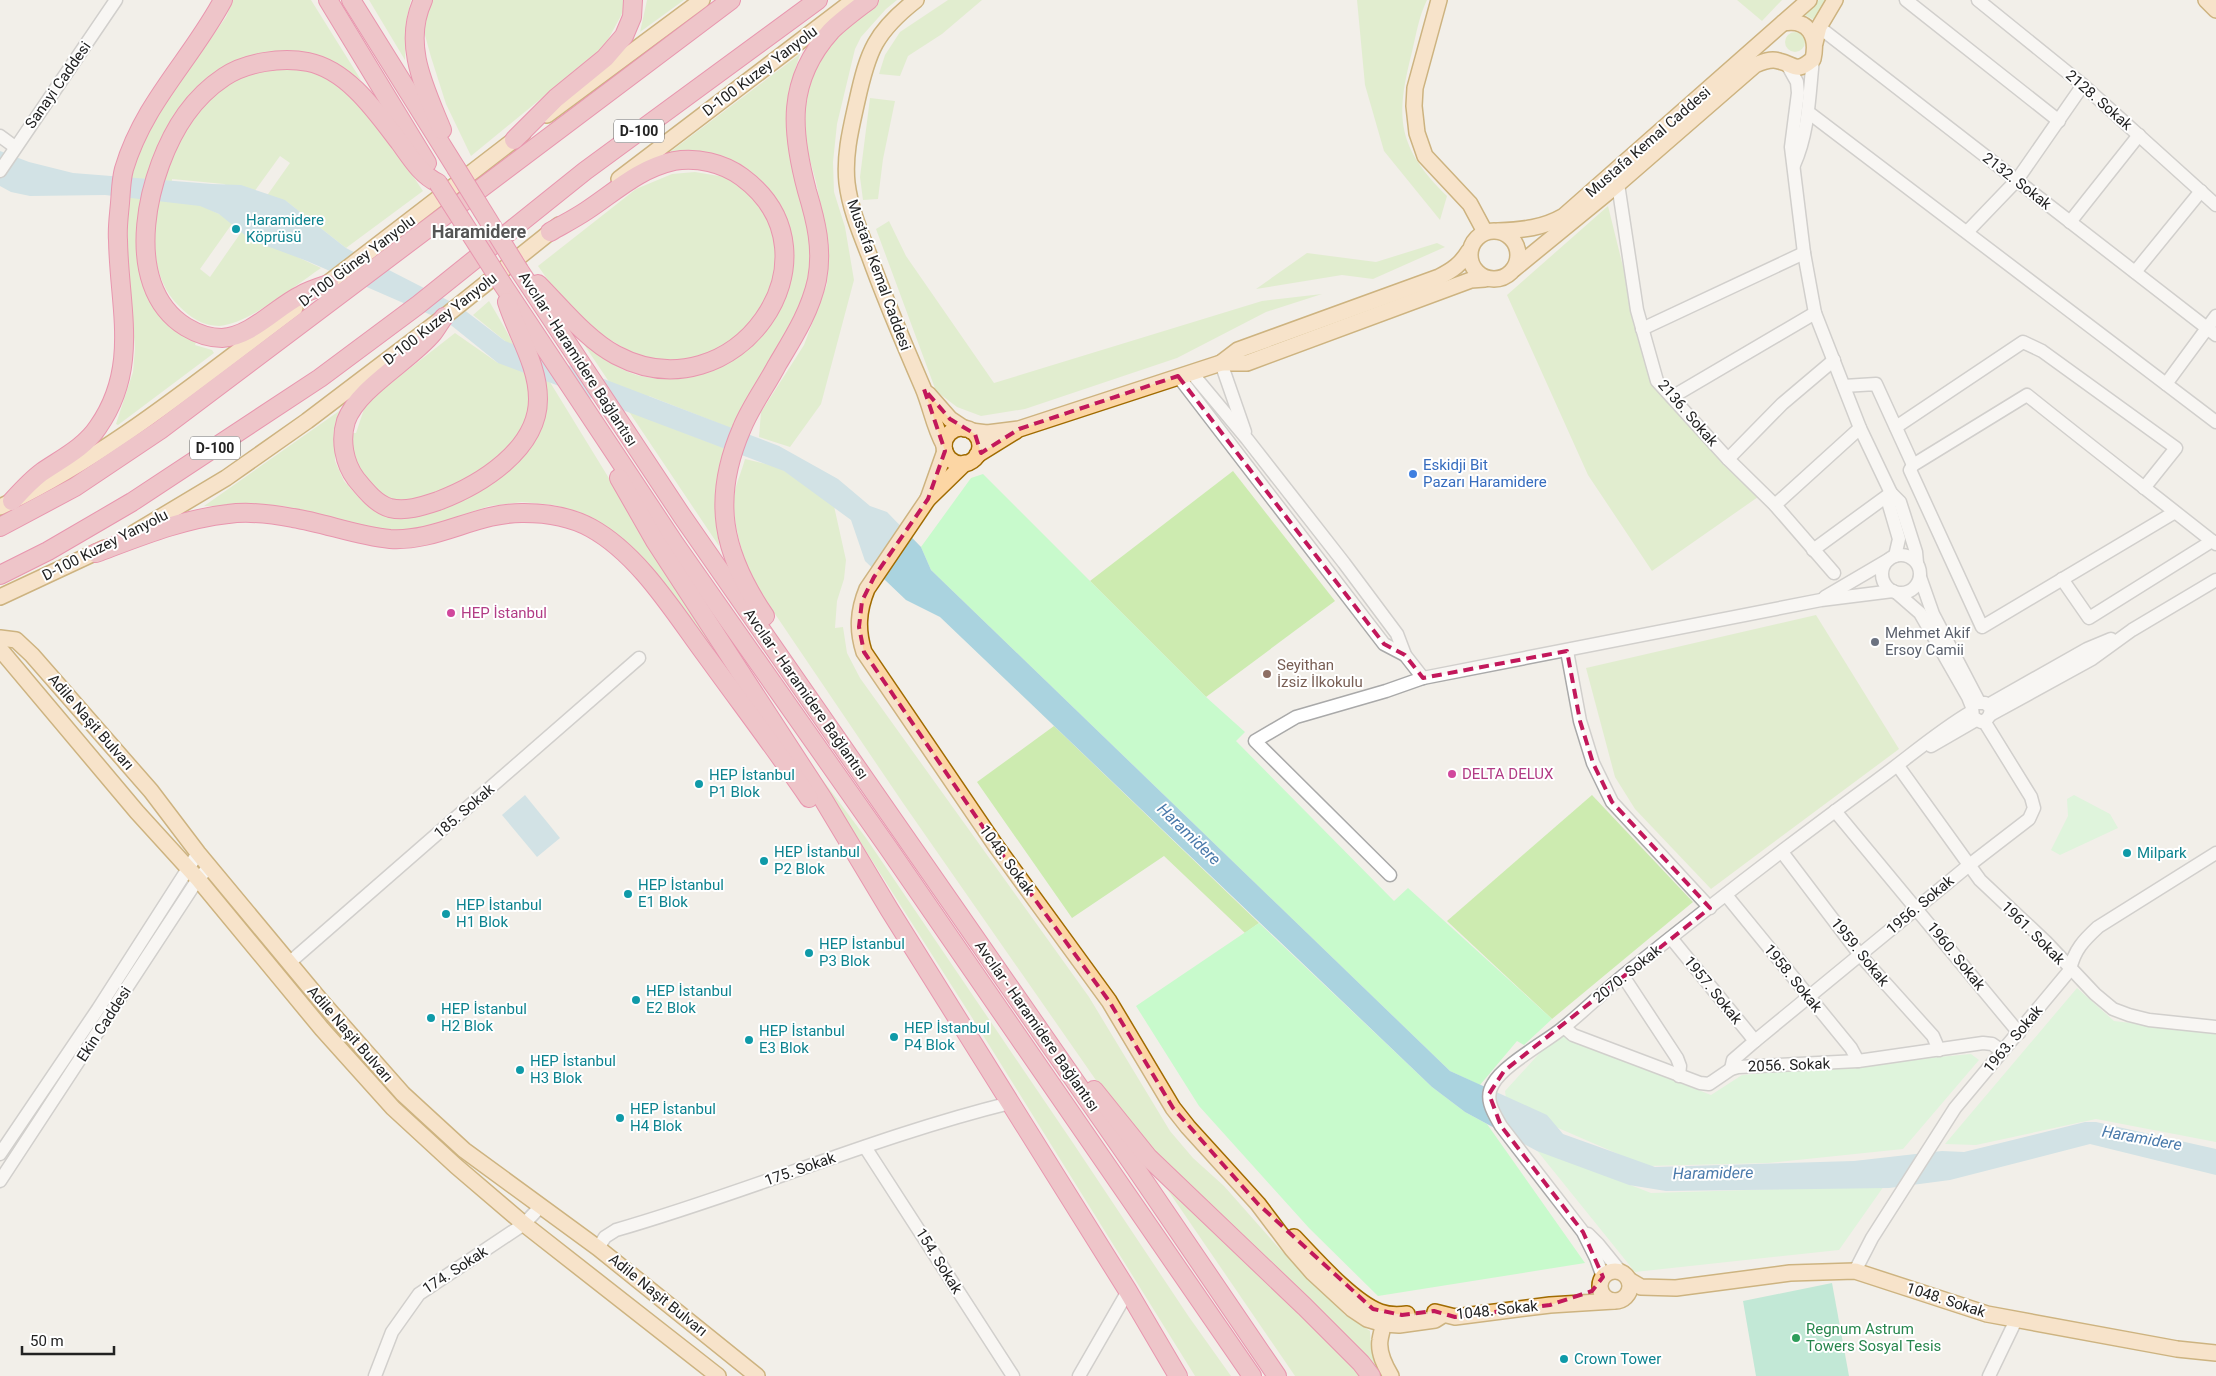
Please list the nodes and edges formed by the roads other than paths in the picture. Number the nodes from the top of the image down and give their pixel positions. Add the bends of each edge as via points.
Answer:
1 (116, 0) edge
2 (223, 0) edge
3 (328, 0) edge
4 (352, 0) edge
5 (423, 0) edge
6 (633, 0) edge
7 (702, 0) edge
8 (731, 0) edge
9 (818, 0) edge
10 (854, 0) edge
11 (869, 0) edge
12 (916, 0) edge
13 (1439, 0) edge
14 (1809, 0) edge
15 (1836, 0) edge
16 (1906, 0) edge
17 (1978, 0) edge
18 (2206, 0) edge
19 (2216, 10) edge
20 (1780, 26) junction
21 (1819, 27) junction
22 (1815, 43) junction
23 (1813, 59) junction
24 (1785, 63) junction
25 (2083, 86) junction
26 (1808, 112) junction
27 (2059, 121) junction
28 (2139, 135) junction
29 (0, 136) edge
30 (514, 140) junction
31 (15, 147) junction
32 (1794, 164) junction
33 (456, 168) junction
34 (0, 171) edge
35 (2017, 180) junction
36 (438, 183) junction
37 (1618, 184) junction
38 (2201, 192) junction
39 (2216, 205) edge
40 (2070, 222) junction
41 (550, 232) junction
42 (1492, 232) junction
43 (1967, 232) junction
44 (1469, 251) junction
45 (1804, 252) junction
46 (519, 270) junction
47 (1514, 270) junction
48 (2135, 272) junction
49 (1485, 278) junction
50 (329, 284) junction
51 (503, 284) junction
52 (1815, 312) junction
53 (2216, 316) edge
54 (444, 317) junction
55 (1642, 329) junction
56 (2211, 331) edge
57 (1834, 360) junction
58 (1221, 363) junction
59 (1184, 374) junction
60 (2166, 384) junction
61 (1844, 386) junction
62 (924, 389) junction
63 (1672, 398) junction
64 (581, 404) junction
65 (2216, 422) edge
66 (1896, 427) junction
67 (1860, 428) junction
68 (1019, 429) junction
69 (968, 430) junction
70 (1247, 439) junction
71 (944, 448) junction
72 (1728, 458) junction
73 (971, 459) junction
74 (1913, 465) junction
75 (2144, 488) junction
76 (1891, 493) junction
77 (928, 499) junction
78 (6, 504) edge
79 (1775, 505) junction
80 (2175, 512) junction
81 (0, 527) edge
82 (2214, 543) edge
83 (1813, 550) junction
84 (96, 553) junction
85 (1891, 558) junction
86 (1917, 563) junction
87 (1834, 573) dead end
88 (0, 575) edge
89 (1920, 576) junction
90 (2062, 579) junction
91 (2216, 580) edge
92 (1895, 592) junction
93 (0, 597) edge
94 (1821, 600) junction
95 (0, 638) edge
96 (0, 650) edge
97 (1567, 651) junction
98 (1405, 655) junction
99 (639, 658) dead end
100 (1423, 678) junction
101 (1980, 712) junction
102 (820, 714) junction
103 (1902, 762) junction
104 (1835, 811) junction
105 (1782, 852) junction
106 (198, 853) junction
107 (2216, 853) edge
108 (210, 866) junction
109 (1968, 866) junction
110 (188, 867) junction
111 (1390, 875) dead end
112 (198, 879) junction
113 (1726, 896) junction
114 (1710, 908) junction
115 (889, 909) junction
116 (1917, 909) junction
117 (1671, 938) junction
118 (1860, 955) junction
119 (289, 963) junction
120 (2070, 970) junction
121 (1000, 973) junction
122 (1622, 976) junction
123 (1809, 998) junction
124 (1564, 1027) junction
125 (2216, 1027) edge
126 (2019, 1032) junction
127 (1755, 1041) junction
128 (1939, 1050) junction
129 (2002, 1051) junction
130 (1858, 1062) junction
131 (1731, 1068) junction
132 (1679, 1076) junction
133 (1010, 1104) junction
134 (865, 1147) junction
135 (0, 1154) edge
136 (0, 1181) edge
137 (541, 1206) junction
138 (524, 1224) junction
139 (1583, 1232) junction
140 (598, 1248) junction
141 (1856, 1271) junction
142 (1625, 1276) junction
143 (1601, 1280) junction
144 (1676, 1288) junction
145 (1128, 1291) junction
146 (1617, 1301) junction
147 (1550, 1305) junction
148 (1383, 1319) junction
149 (2016, 1320) junction
150 (2216, 1353) edge
151 (375, 1376) edge
152 (718, 1376) edge
153 (757, 1376) edge
154 (1012, 1376) edge
155 (1079, 1376) edge
156 (1178, 1376) edge
157 (1252, 1376) edge
158 (1278, 1376) edge
159 (1371, 1376) edge
160 (1391, 1376) edge
161 (1989, 1376) edge

1 - 31 street, Sanayi Caddesi
2 - 78 highway via 198,41 156,98 143,121 124,170 118,240 126,343 123,372 108,412 96,430
3 - 36 highway, Avcılar - Haramidere Bağlantısı
4 - 33 highway, Avcılar - Haramidere Bağlantısı
5 - 33 highway via 416,15 415,54
6 - 30 highway via 632,17 624,36 605,58 556,98
7 - 30 main road, D-100 Güney Yanyolu
8 - 81 highway via 160,430 75,487
9 - 88 highway, D-100 via 585,171 418,305 320,378 132,502 48,552
10 - 41 main road, D-100 Kuzey Yanyolu
11 - 102 highway via 822,42 798,91 796,144 817,226 817,280 792,342 742,426 725,486 724,511 732,556 754,600 805,677
12 - 62 main road, Mustafa Kemal Caddesi via 893,18 866,62 846,162 847,184 856,222
13 - 42 main road via 1415,88 1416,133 1425,156
14 - 20 main road, Mustafa Kemal Caddesi
15 - 21 main road
16 - 27 street
17 - 25 street, 2128. Sokak
18 - 19 main road
20 - 22 main road via 1801,25 1812,34
20 - 24 main road via 1774,35 1774,47
20 - 42 main road, Mustafa Kemal Caddesi via 1564,216 1532,229
21 - 22 main road
21 - 35 street, 2132. Sokak
22 - 23 main road
23 - 24 main road via 1803,67
23 - 26 street
24 - 32 street via 1797,82 1798,93 1791,147
24 - 37 main road, Mustafa Kemal Caddesi via 1773,60 1755,65
25 - 27 street
25 - 28 street, 2128. Sokak
26 - 32 street via 1802,147
26 - 43 street
27 - 35 street
28 - 38 street, 2128. Sokak
28 - 40 street
29 - 31 street
30 - 50 main road, D-100 Güney Yanyolu
31 - 34 street, Sanayi Caddesi
32 - 45 street
33 - 46 highway, Avcılar - Haramidere Bağlantısı, bridge
35 - 40 street, 2132. Sokak
35 - 43 street
36 - 50 highway via 416,165 382,119 356,91 320,66 298,60 264,62 232,73 212,86 186,114 175,132 150,195 145,243 150,276 158,297 178,322 191,330 223,338 251,328 301,295
36 - 51 highway, Avcılar - Haramidere Bağlantısı, bridge
37 - 47 main road, Mustafa Kemal Caddesi
37 - 55 street, 2136. Sokak
38 - 39 street, 2128. Sokak
38 - 48 street
40 - 48 street, 2132. Sokak
41 - 46 highway via 644,171 674,161 708,162 736,172 770,205 782,238 782,274 766,318 747,340 717,359 694,367 660,370 637,365 614,354
41 - 54 main road, D-100 Kuzey Yanyolu
42 - 44 main road via 1476,238
42 - 47 main road via 1512,240 1518,262
43 - 60 street
44 - 49 main road via 1474,266
44 - 58 main road via 1454,270 1439,277 1238,350
45 - 52 street
45 - 55 street
46 - 102 highway, Avcılar - Haramidere Bağlantısı via 648,466
47 - 49 main road via 1499,280
48 - 56 street, 2132. Sokak
49 - 58 main road via 1471,280 1247,363
50 - 78 main road, D-100 Güney Yanyolu via 98,452
51 - 54 highway via 514,325 536,382 537,412 531,428 506,462 469,488 419,507 390,508 369,494 352,473 344,449 346,421 358,401 434,333
51 - 64 highway, Avcılar - Haramidere Bağlantısı
52 - 57 street
52 - 63 street
53 - 56 street
54 - 84 main road, D-100 Kuzey Yanyolu via 226,478
55 - 63 street, 2136. Sokak via 1657,381
56 - 60 street
57 - 61 street
57 - 72 street via 1782,404
58 - 59 main road
58 - 70 street
59 - 68 main road
59 - 70 street
59 - 98 street via 1384,644
60 - 65 street
61 - 66 street via 1876,384
61 - 67 street
62 - 69 main road, Mustafa Kemal Caddesi via 950,419
62 - 71 main road, Mustafa Kemal Caddesi
63 - 72 street, 2136. Sokak
64 - 115 highway via 638,514 823,799
64 - 157 highway, Avcılar - Haramidere Bağlantısı
66 - 74 street
66 - 75 street via 2023,342 2042,351 2176,448
67 - 76 street
67 - 79 street
68 - 69 main road via 987,433
68 - 73 main road
69 - 71 main road via 954,430
69 - 73 main road via 978,439 979,450
70 - 98 street via 1397,634
71 - 73 main road via 950,460 960,464
71 - 77 main road, 1048. Sokak
72 - 79 street, 2136. Sokak
73 - 77 main road, 1048. Sokak
74 - 75 street via 2026,395
74 - 90 street via 1910,470 1982,627
75 - 80 street
76 - 83 street
76 - 85 street via 1889,506 1898,539 1898,547
76 - 86 street via 1900,502
77 - 148 main road, 1048. Sokak via 865,595 858,627 864,652 996,846 1109,1001 1173,1108 1258,1204 1313,1273 1359,1314
79 - 83 street, 2136. Sokak
80 - 82 street
80 - 90 street
82 - 90 street via 2089,618
83 - 87 street, 2136. Sokak
84 - 93 main road, D-100 Kuzey Yanyolu
84 - 115 highway via 165,528 229,513 291,517 388,538 412,539 496,515 523,513 550,515 590,527 620,548 647,577
85 - 86 street via 1907,556
85 - 92 street via 1882,569 1882,575 1886,586
85 - 94 street
86 - 89 street
89 - 92 street via 1910,591
89 - 101 street via 1933,614
91 - 101 street, 2070. Sokak via 2132,630 2092,659
92 - 94 street
92 - 101 street via 1920,613
94 - 97 street
95 - 106 main road, Adile Naşit Bulvarı via 16,640 32,655 152,791
96 - 110 main road, Adile Naşit Bulvarı via 137,812
97 - 100 street
97 - 114 street via 1580,721 1592,763 1612,802
98 - 100 street
99 - 119 street, 185. Sokak
100 - 111 street via 1296,717 1255,741
101 - 103 street, 2070. Sokak via 1932,737
101 - 109 street, 1956. Sokak via 2031,797 2034,808 2029,819
102 - 121 highway, Avcılar - Haramidere Bağlantısı
103 - 104 street, 2070. Sokak
103 - 109 street, 1961. Sokak
104 - 105 street, 2070. Sokak
104 - 116 street, 1960. Sokak
105 - 113 street, 2070. Sokak
105 - 118 street, 1959. Sokak
106 - 108 main road, Adile Naşit Bulvarı
106 - 110 street, Ekin Caddesi
107 - 120 street, 1963. Sokak via 2098,927 2072,957
108 - 112 street, Ekin Caddesi
108 - 119 main road, Adile Naşit Bulvarı
109 - 116 street, 1956. Sokak
109 - 120 street, 1961. Sokak
110 - 112 main road, Adile Naşit Bulvarı
110 - 135 street, Ekin Caddesi via 98,1009
112 - 136 street, Ekin Caddesi
112 - 138 main road, Adile Naşit Bulvarı via 393,1108
113 - 114 street, 2070. Sokak
113 - 123 street, 1958. Sokak
114 - 117 street, 2070. Sokak
115 - 133 highway
116 - 118 street, 1956. Sokak
116 - 126 street, 1960. Sokak
117 - 122 street, 2070. Sokak
117 - 127 street, 1957. Sokak
118 - 123 street, 1956. Sokak
118 - 128 street, 1959. Sokak via 1933,1036
119 - 137 main road, Adile Naşit Bulvarı via 419,1109 464,1150
120 - 125 street, 1961. Sokak via 2113,1008 2129,1016
120 - 126 street, 1963. Sokak
121 - 158 highway, Avcılar - Haramidere Bağlantısı
121 - 159 highway via 1037,1009 1137,1145 1305,1307
122 - 124 street, 2070. Sokak
122 - 132 street via 1677,1058
123 - 127 street, 1956. Sokak
123 - 130 street, 1958. Sokak via 1851,1048
124 - 132 street, 2056. Sokak via 1573,1035
124 - 139 street, 2070. Sokak via 1504,1071 1493,1083 1489,1094 1501,1126
126 - 129 street, 1963. Sokak
127 - 131 street, 1956. Sokak via 1733,1060
128 - 129 street, 2056. Sokak via 1983,1043 1992,1044
128 - 130 street, 2056. Sokak
129 - 141 street, 1963. Sokak via 1933,1140 1872,1238
130 - 131 street, 2056. Sokak
131 - 132 street, 2056. Sokak via 1708,1084
133 - 134 street, 175. Sokak
133 - 145 highway
134 - 140 street, 175. Sokak via 616,1230 605,1237
134 - 154 street, 154. Sokak
137 - 138 street, 174. Sokak
137 - 140 main road, Adile Naşit Bulvarı
138 - 151 street, 174. Sokak via 419,1294 392,1332
138 - 152 main road, Adile Naşit Bulvarı
139 - 142 street via 1598,1244
139 - 143 street via 1596,1258
140 - 153 main road, Adile Naşit Bulvarı
141 - 144 main road, 1048. Sokak via 1790,1273
141 - 149 main road, 1048. Sokak via 1956,1305
142 - 143 main road via 1614,1271
142 - 144 main road via 1642,1287
142 - 146 main road via 1630,1287 1628,1294
143 - 146 main road via 1604,1297
143 - 147 main road via 1592,1291 1580,1297
144 - 146 main road
145 - 155 street
145 - 156 highway
146 - 147 main road
147 - 148 main road, 1048. Sokak via 1455,1317 1443,1314 1435,1320 1411,1324
148 - 160 main road via 1379,1343
149 - 150 main road, 1048. Sokak
149 - 161 street

